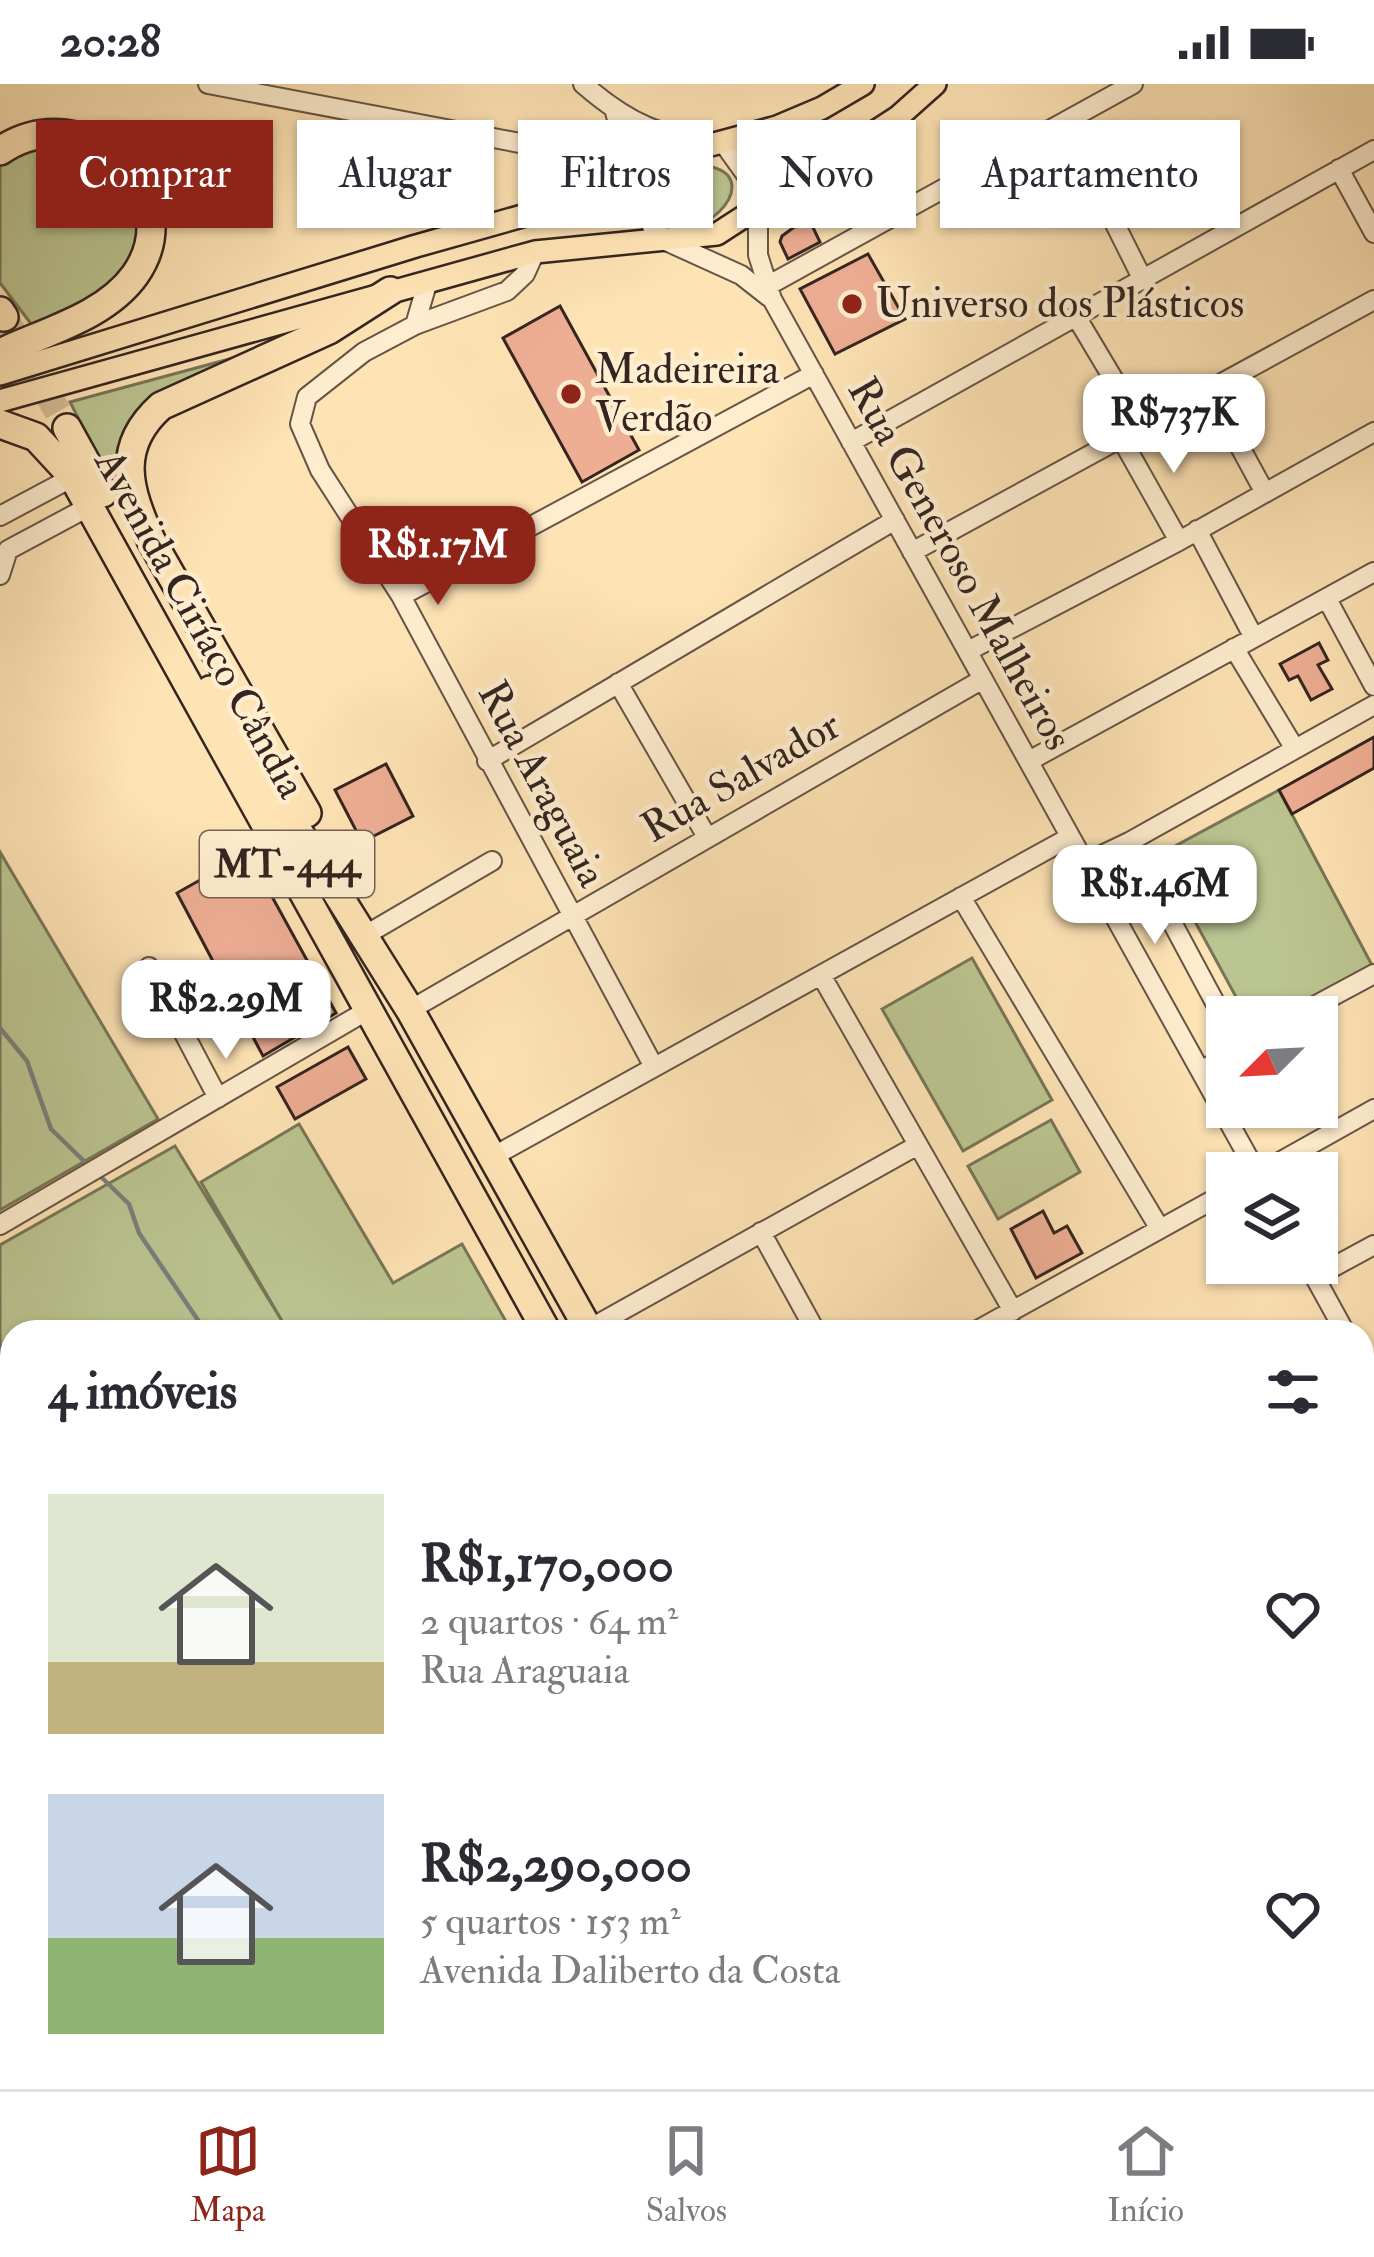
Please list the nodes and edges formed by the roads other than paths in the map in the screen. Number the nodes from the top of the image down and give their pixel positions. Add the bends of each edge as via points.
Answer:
1 (208, 84) edge
2 (583, 84) edge
3 (863, 84) edge
4 (934, 84) edge
5 (1133, 84) edge
6 (615, 112) junction
7 (618, 120) edge
8 (893, 120) edge
9 (1068, 120) edge
10 (724, 144) junction
11 (518, 146) edge
12 (713, 146) edge
13 (1374, 150) edge
14 (0, 151) edge
15 (737, 162) edge
16 (1339, 169) junction
17 (940, 193) edge
18 (518, 217) edge
19 (737, 221) edge
20 (656, 228) edge
21 (758, 228) edge
22 (1117, 228) edge
23 (1374, 233) edge
24 (666, 241) junction
25 (535, 251) junction
26 (1143, 280) junction
27 (427, 284) junction
28 (390, 291) junction
29 (767, 291) junction
30 (1374, 300) edge
31 (1077, 318) junction
32 (415, 325) junction
33 (0, 353) edge
34 (0, 374) edge
35 (814, 374) junction
36 (1209, 390) junction
37 (0, 401) edge
38 (0, 424) edge
39 (1142, 427) junction
40 (67, 428) tunnel mouth
41 (1374, 432) edge
42 (1121, 438) junction
43 (851, 442) junction
44 (73, 477) junction
45 (1265, 493) junction
46 (90, 506) junction
47 (0, 516) edge
48 (895, 520) junction
49 (1188, 536) junction
50 (912, 552) junction
51 (1374, 572) edge
52 (0, 575) edge
53 (401, 596) junction
54 (1328, 599) junction
55 (1253, 636) junction
56 (1234, 648) junction
57 (968, 651) junction
58 (983, 679) junction
59 (618, 683) junction
60 (1374, 686) edge
61 (1374, 705) edge
62 (1294, 749) junction
63 (487, 761) junction
64 (1029, 761) junction
65 (707, 837) junction
66 (1070, 837) junction
67 (1129, 842) junction
68 (492, 861) dead end
69 (1085, 863) junction
70 (962, 897) junction
71 (573, 916) junction
72 (369, 932) junction
73 (149, 967) dead end
74 (1374, 974) edge
75 (821, 975) junction
76 (390, 978) junction
77 (1212, 996) edge
78 (1333, 996) edge
79 (368, 1010) junction
80 (410, 1010) junction
81 (654, 1067) junction
82 (1206, 1069) edge
83 (1201, 1072) junction
84 (218, 1098) junction
85 (1374, 1109) edge
86 (918, 1145) junction
87 (1246, 1152) edge
88 (1296, 1152) edge
89 (494, 1156) junction
90 (1206, 1204) edge
91 (0, 1225) edge
92 (1160, 1229) junction
93 (761, 1232) junction
94 (1374, 1245) edge
95 (1338, 1259) edge
96 (1318, 1284) edge
97 (1013, 1311) junction
98 (541, 1320) edge
99 (584, 1320) edge
100 (609, 1320) edge
101 (809, 1320) edge
102 (996, 1320) edge
103 (1338, 1320) edge

1 - 11 street
2 - 6 street
3 - 10 main road
4 - 8 main road
5 - 9 street
6 - 7 street
6 - 10 street via 651,131
10 - 12 main road
10 - 15 street
13 - 16 street
14 - 33 highway via 49,132 93,140 140,184 151,231 135,275 118,292
16 - 23 street
16 - 26 street
17 - 29 street
18 - 34 main road
19 - 24 main road
20 - 24 street
21 - 29 street
22 - 26 street
24 - 25 main road
24 - 29 street
25 - 27 main road
25 - 32 street, Rua Araguaia via 507,291
26 - 31 street
27 - 28 main road
27 - 32 street
28 - 37 main road
28 - 72 highway, MT-444 via 329,329 160,406 136,438 129,473 151,540
29 - 35 street, Rua Generoso Malheiros
30 - 36 street
31 - 39 street
31 - 43 street
32 - 53 street, Rua Araguaia via 364,352 307,398 300,424 320,470
35 - 43 street, Rua Generoso Malheiros
35 - 53 street
36 - 39 street
36 - 45 street
38 - 44 highway, Avenida Ciríaco Cândia / MT-444 via 36,437
39 - 42 street
40 - 76 highway via 215,698
41 - 45 street
42 - 49 street
42 - 50 street
43 - 48 street, Rua Generoso Malheiros
44 - 46 highway, Avenida Ciríaco Cândia / MT-444
44 - 47 street
45 - 49 street
46 - 52 street via 8,550
46 - 79 highway, Avenida Ciríaco Cândia / MT-444
48 - 50 street, Rua Generoso Malheiros
48 - 59 street
49 - 55 street
49 - 57 street
50 - 57 street, Rua Generoso Malheiros
51 - 54 street
53 - 63 street, Rua Araguaia
54 - 55 street
54 - 60 street
55 - 56 street
56 - 62 street
56 - 64 street
57 - 58 street, Rua Generoso Malheiros
58 - 64 street, Rua Generoso Malheiros
58 - 65 street, Rua Salvador
59 - 63 street
59 - 65 street
61 - 62 street
62 - 67 street
63 - 71 street, Rua Araguaia
64 - 66 street, Rua Generoso Malheiros
65 - 71 street, Rua Salvador
66 - 69 street, Rua Generoso Malheiros
66 - 70 street
67 - 69 street
67 - 77 street
68 - 72 street
69 - 83 street, Rua Generoso Malheiros
70 - 75 street
70 - 92 street
71 - 80 street, Rua Salvador
71 - 81 street, Rua Araguaia
72 - 76 highway, MT-444
73 - 84 street
74 - 78 street
75 - 81 street
75 - 86 street
76 - 80 highway, MT-444
79 - 84 street
79 - 98 highway, Avenida Ciríaco Cândia / MT-444
80 - 89 highway, MT-444
81 - 89 street
82 - 83 street
83 - 87 street, Rua Generoso Malheiros
84 - 91 street
85 - 88 street
86 - 93 street
86 - 97 street
89 - 99 highway, MT-444
90 - 92 street
92 - 97 street
93 - 100 street
93 - 101 street
94 - 95 street
96 - 103 street
97 - 102 street

